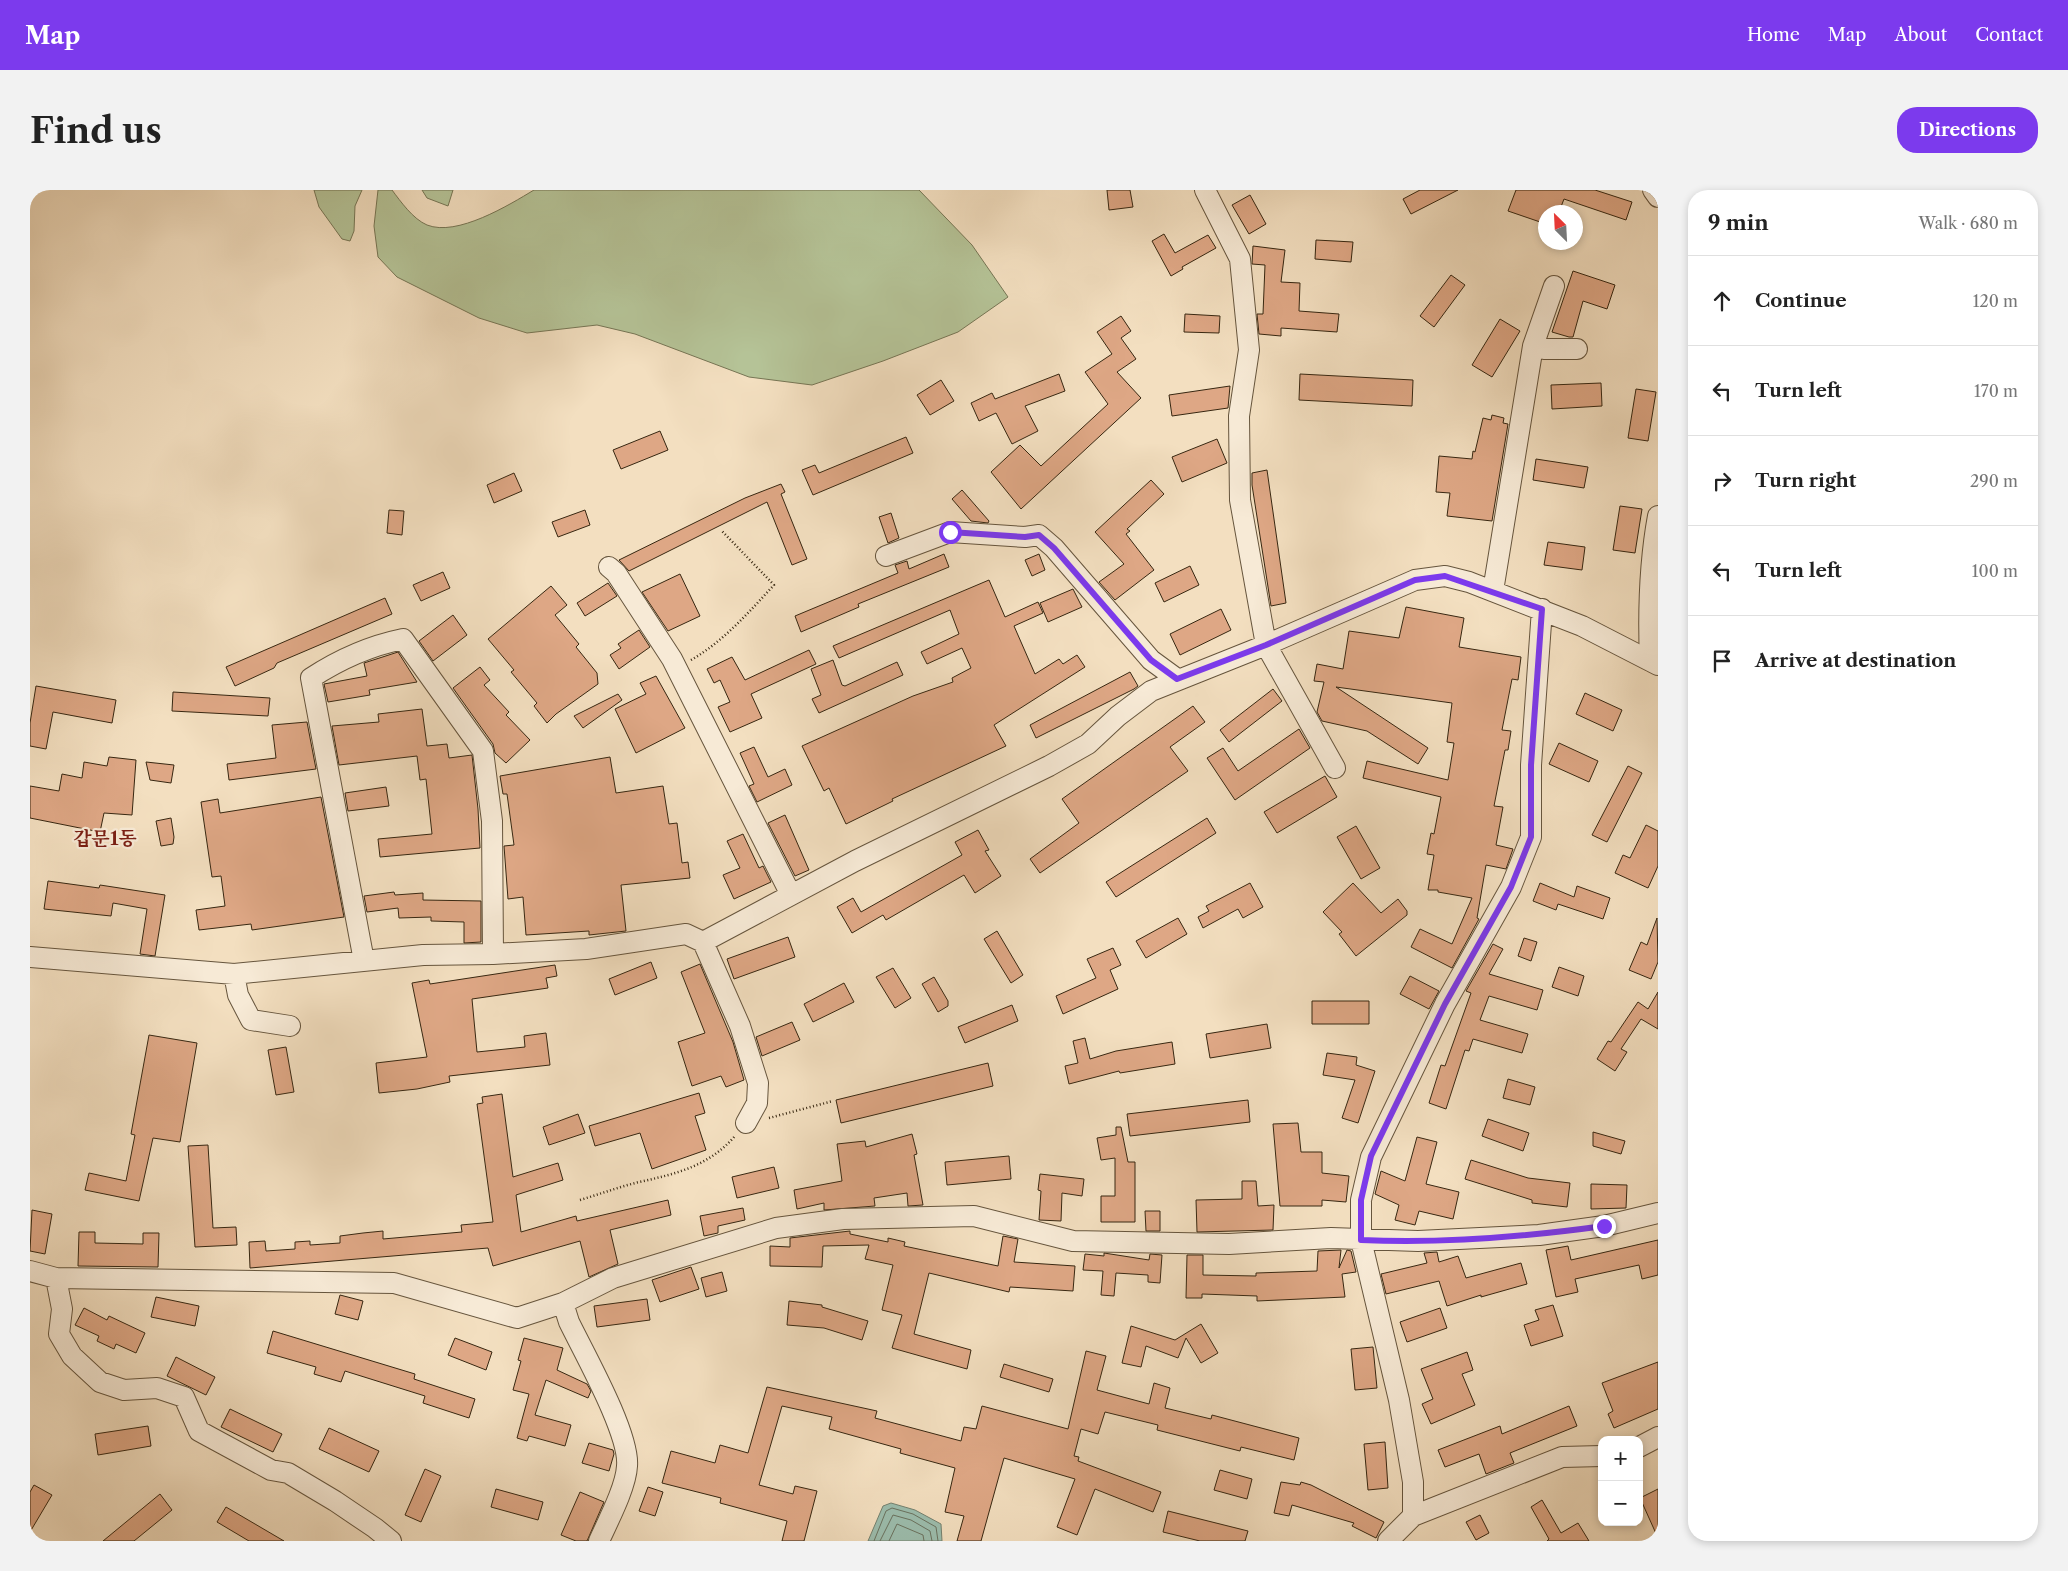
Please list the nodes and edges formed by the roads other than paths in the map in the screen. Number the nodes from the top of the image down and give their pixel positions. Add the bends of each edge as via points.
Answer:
1 (1205, 190) edge
2 (1652, 190) edge
3 (1658, 197) edge
4 (1554, 286) dead end
5 (1533, 346) junction
6 (1577, 349) dead end
7 (1658, 516) edge
8 (886, 556) dead end
9 (609, 567) dead end
10 (1493, 591) junction
11 (1542, 609) junction
12 (1266, 645) junction
13 (1654, 663) edge
14 (1177, 679) junction
15 (1335, 768) dead end
16 (791, 895) junction
17 (703, 942) junction
18 (493, 954) junction
19 (30, 957) edge
20 (364, 961) junction
21 (234, 974) junction
22 (290, 1026) dead end
23 (746, 1123) road end
24 (1658, 1213) edge
25 (1361, 1240) junction
26 (30, 1271) edge
27 (56, 1278) junction
28 (563, 1303) junction
29 (1658, 1438) edge
30 (1643, 1445) edge
31 (1598, 1456) edge
32 (1413, 1516) junction
33 (391, 1541) edge
34 (599, 1541) edge
35 (1388, 1541) edge

1 - 12 street via 1240,259 1249,350 1239,416 1240,500
2 - 3 street
4 - 5 street
5 - 6 street
5 - 10 street
7 - 13 street via 1651,557 1648,608
8 - 14 street via 950,532 1039,535 1151,660
9 - 16 street via 677,668
10 - 11 street
10 - 12 street via 1445,576 1415,580
11 - 13 street
11 - 25 street via 1531,765 1531,837 1511,887 1445,1004 1371,1156 1361,1200
12 - 14 street
12 - 15 street
14 - 16 street via 1151,691 1088,744
16 - 17 street
17 - 18 street via 686,934 586,949
17 - 23 street via 740,1026 758,1083 757,1103
18 - 20 street via 423,955
18 - 20 street via 492,821 483,751 403,639 376,645 335,662 311,678
19 - 21 street
20 - 21 street
21 - 22 street via 238,995 252,1020
24 - 25 street via 1604,1226 1539,1235
25 - 28 street via 1331,1238 1229,1244 1073,1241 974,1216 843,1219 776,1228 613,1278
25 - 32 street via 1399,1400 1413,1482
26 - 27 street
27 - 28 street via 394,1283 517,1318
27 - 33 street via 62,1309 59,1334 72,1356 100,1382 124,1390 157,1388 184,1397 199,1431 271,1470 288,1473 304,1482
28 - 34 street via 623,1436 628,1466
29 - 30 street
31 - 32 street via 1562,1457
32 - 35 street

